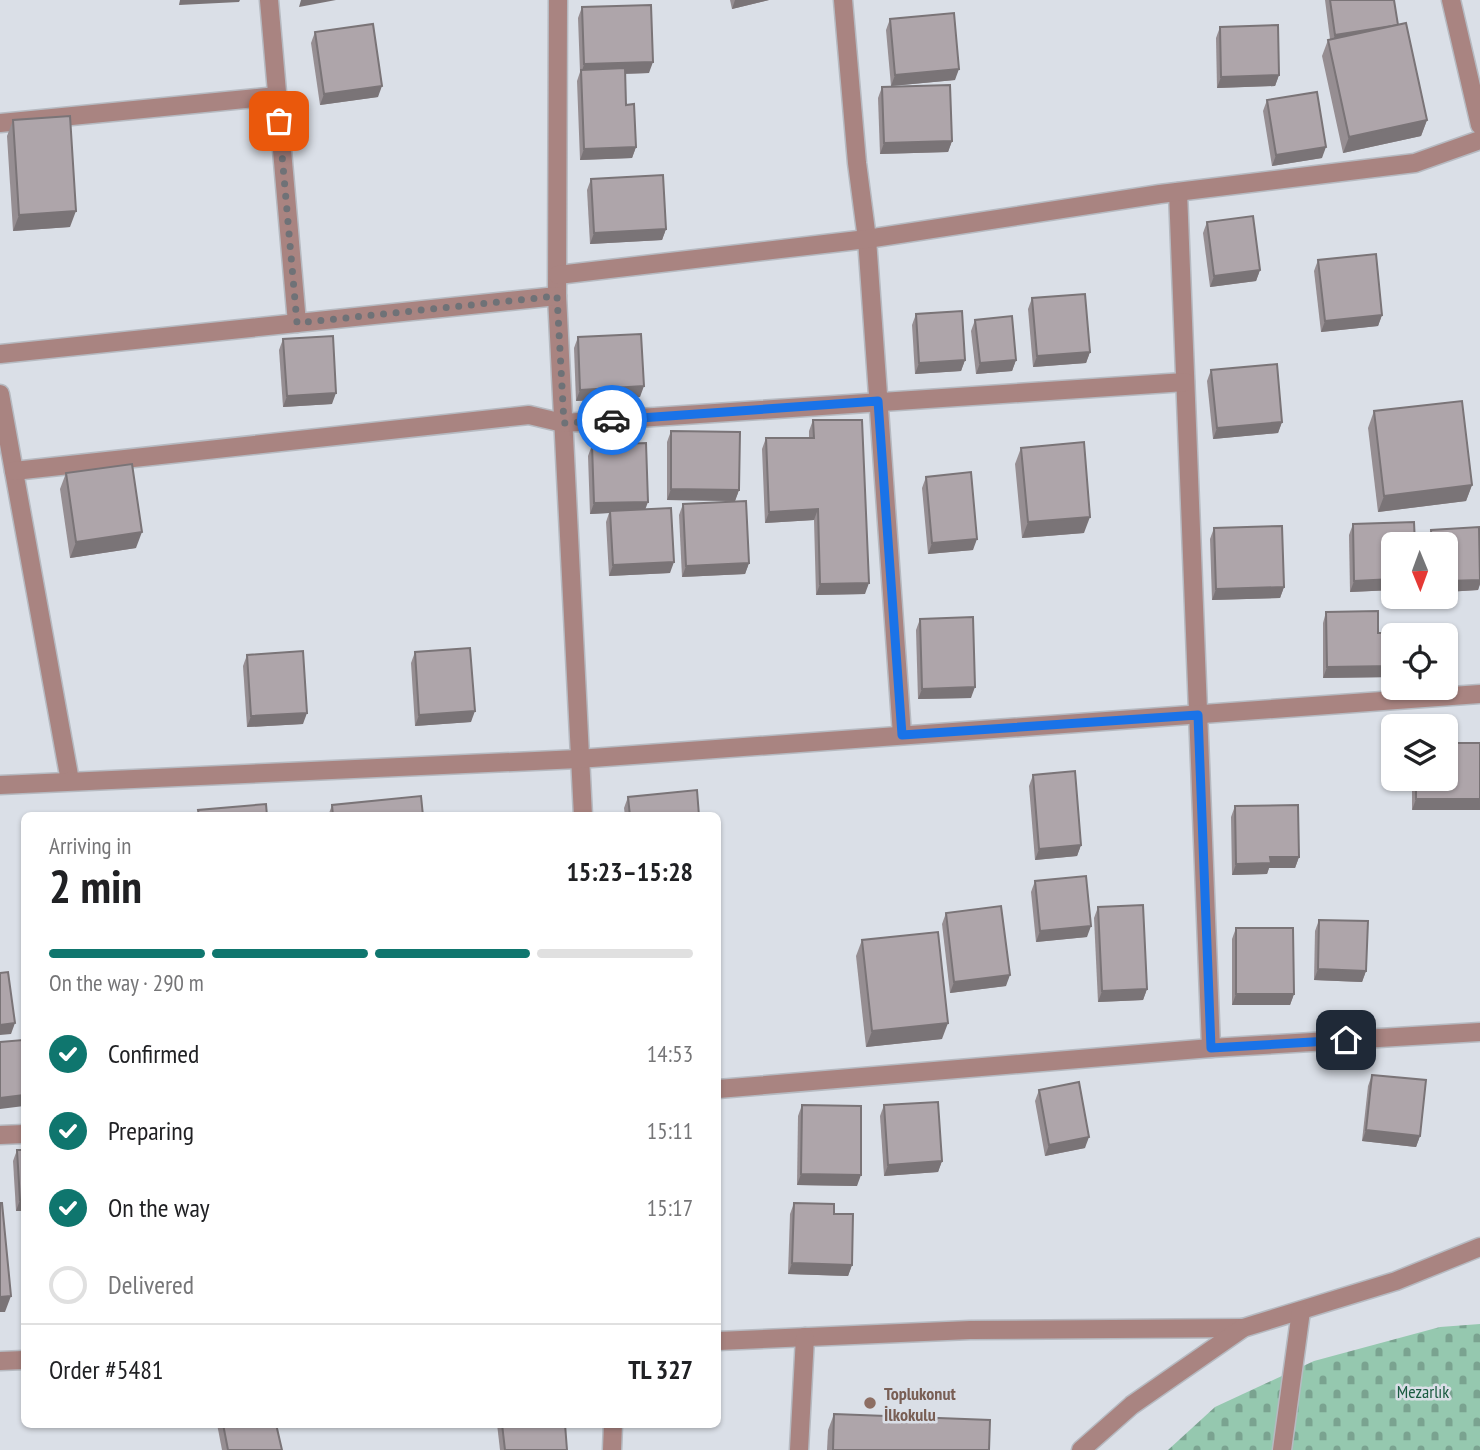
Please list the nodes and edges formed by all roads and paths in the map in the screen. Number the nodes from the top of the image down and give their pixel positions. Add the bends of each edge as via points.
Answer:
1 (269, 0) edge
2 (558, 0) edge
3 (843, 0) edge
4 (1451, 0) edge
5 (277, 96) junction
6 (0, 122) edge
7 (1480, 125) edge
8 (1480, 140) edge
9 (1178, 192) junction
10 (867, 239) junction
11 (558, 275) junction
12 (557, 296) junction
13 (297, 323) junction
14 (0, 354) edge
15 (1185, 382) junction
16 (0, 394) edge
17 (878, 401) junction
18 (564, 423) junction
19 (13, 471) junction
20 (1480, 694) edge
21 (1198, 715) junction
22 (902, 735) junction
23 (578, 759) junction
24 (70, 781) junction
25 (0, 785) edge
26 (583, 812) edge
27 (1480, 1032) edge
28 (1211, 1048) junction
29 (721, 1089) edge
30 (21, 1134) edge
31 (0, 1135) edge
32 (1480, 1247) edge
33 (1301, 1311) junction
34 (1243, 1328) junction
35 (805, 1338) junction
36 (721, 1341) edge
37 (21, 1360) edge
38 (0, 1361) edge
39 (613, 1428) edge
40 (612, 1450) edge
41 (799, 1450) edge
42 (1081, 1450) edge
43 (1282, 1450) edge

1 - 5 street
2 - 11 street
3 - 10 street
4 - 7 street
5 - 6 street
5 - 13 street
8 - 9 street via 1415,163
9 - 10 street
9 - 15 street
10 - 11 street
10 - 17 street
11 - 12 street
12 - 13 street
12 - 18 street
13 - 14 street
15 - 17 street
15 - 21 street
16 - 19 street
17 - 18 street
17 - 22 street
18 - 19 street via 529,415
18 - 23 street
19 - 24 street
20 - 21 street
21 - 22 street
21 - 28 street
22 - 23 street
23 - 24 street
23 - 26 street
24 - 25 street
27 - 28 street
28 - 29 street
30 - 31 street
32 - 33 street via 1396,1281
33 - 34 street
33 - 43 street
34 - 35 street via 970,1330
34 - 42 street via 1132,1405
35 - 36 street
35 - 41 street
37 - 38 street
39 - 40 street

